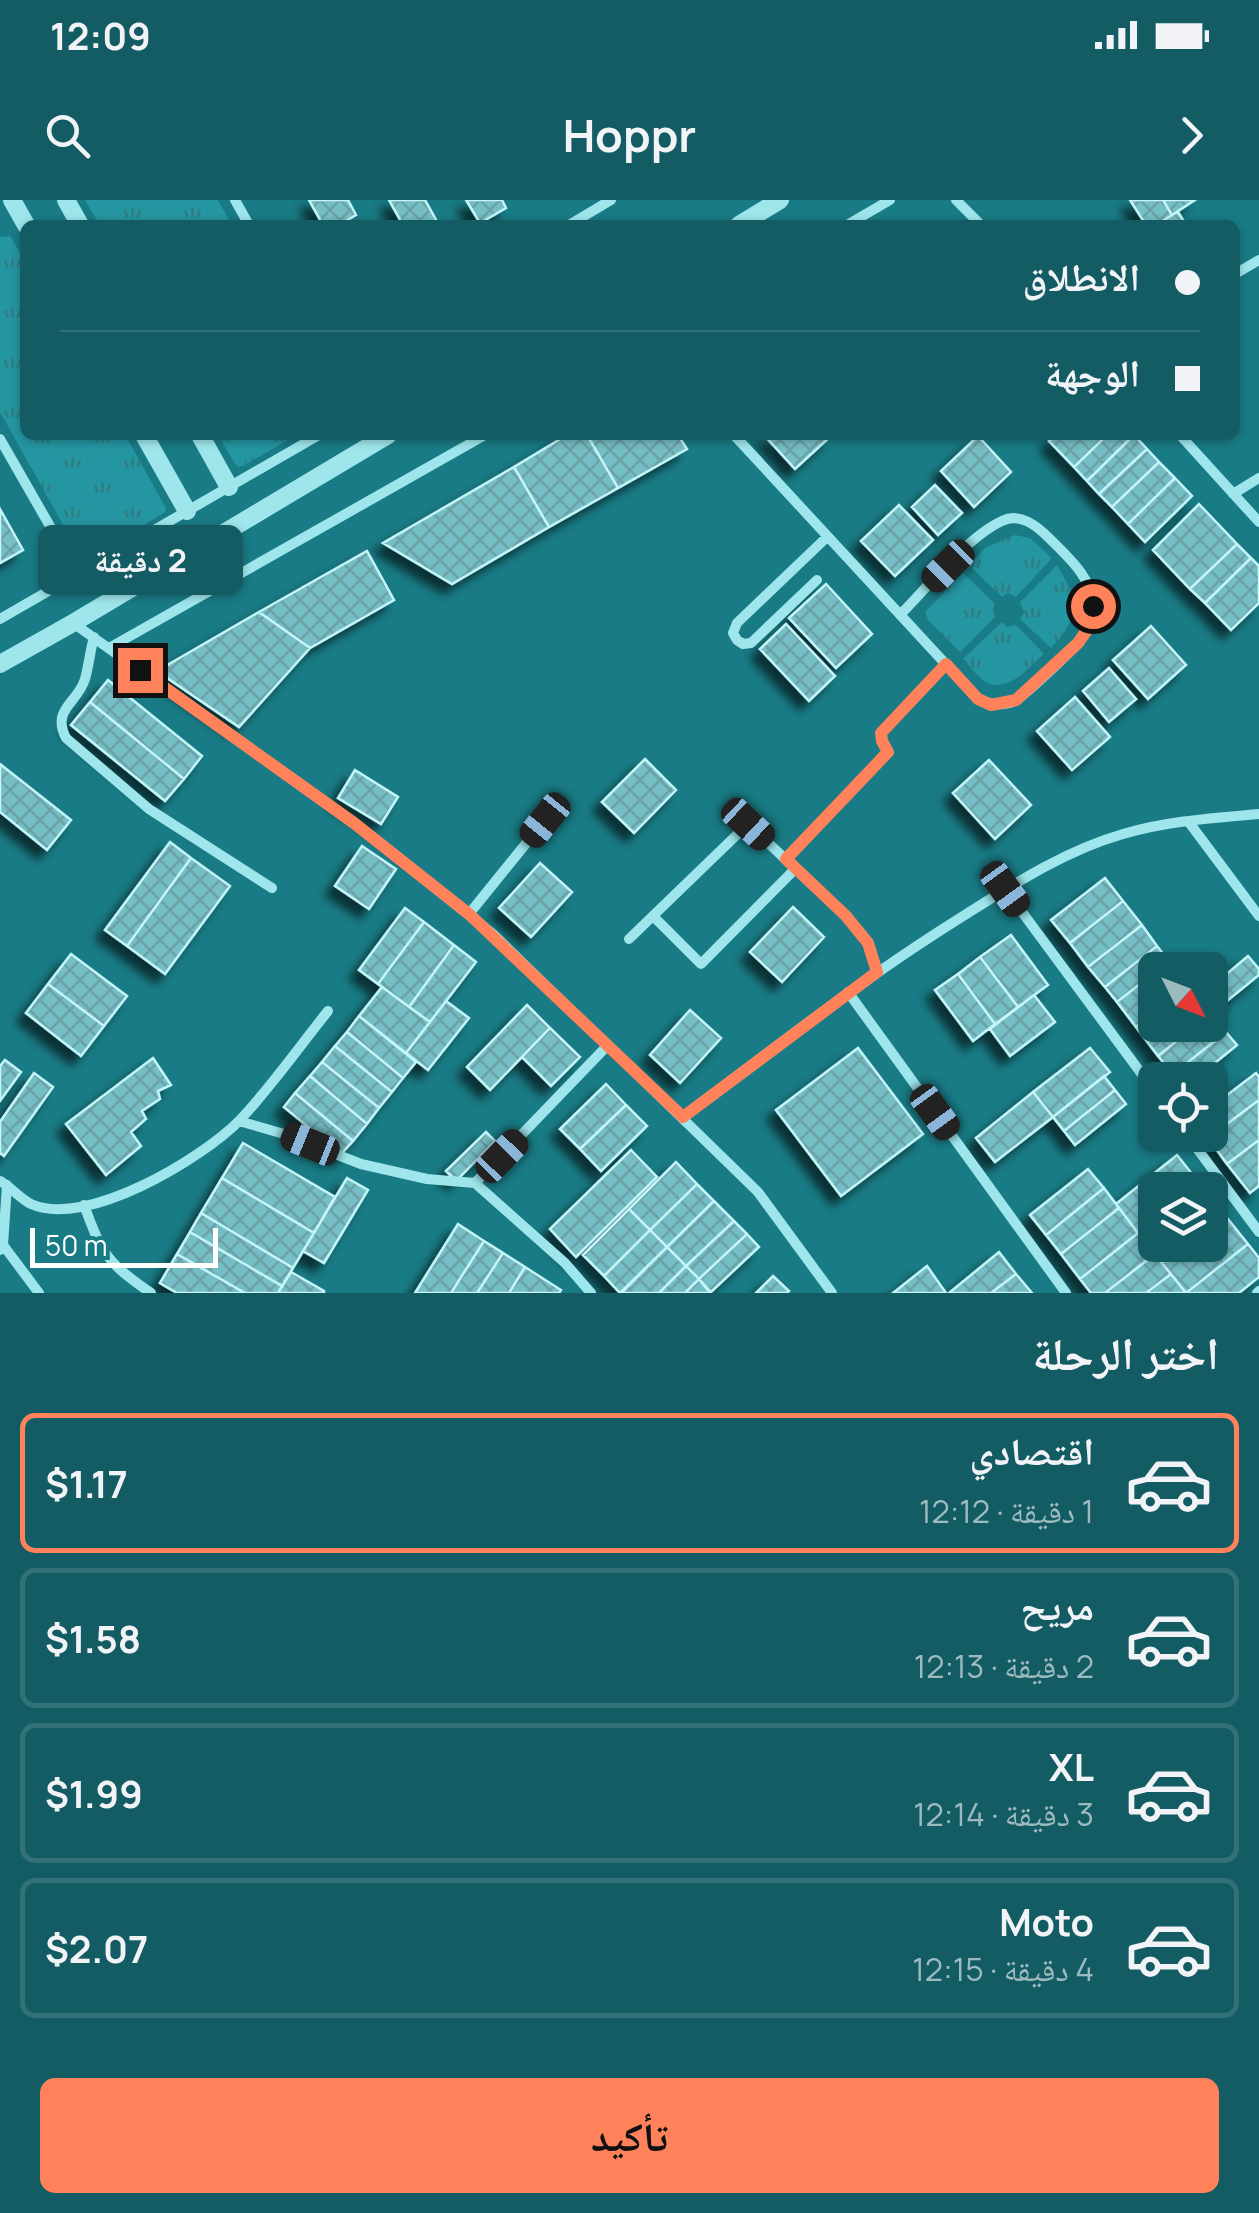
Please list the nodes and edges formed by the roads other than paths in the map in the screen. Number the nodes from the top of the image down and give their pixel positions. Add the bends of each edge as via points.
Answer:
1 (611, 200) edge
2 (780, 200) edge
3 (890, 200) edge
4 (956, 200) edge
5 (577, 220) edge
6 (746, 220) edge
7 (856, 220) edge
8 (976, 220) edge
9 (0, 439) edge
10 (147, 440) edge
11 (203, 440) edge
12 (309, 440) edge
13 (380, 440) edge
14 (477, 440) edge
15 (739, 440) edge
16 (1184, 440) edge
17 (1259, 478) edge
18 (229, 487) junction
19 (1233, 494) junction
20 (187, 511) junction
21 (1259, 522) edge
22 (828, 537) junction
23 (78, 575) junction
24 (817, 580) dead end
25 (900, 615) junction
26 (0, 619) edge
27 (74, 623) junction
28 (94, 638) junction
29 (109, 648) junction
30 (0, 664) edge
31 (946, 664) junction
32 (1259, 814) edge
33 (545, 820) dead end
34 (1188, 821) junction
35 (791, 864) junction
36 (272, 888) dead end
37 (1005, 889) junction
38 (469, 914) junction
39 (653, 916) junction
40 (1259, 916) edge
41 (628, 939) dead end
42 (877, 972) junction
43 (848, 992) junction
44 (328, 1011) dead end
45 (607, 1046) junction
46 (1138, 1069) edge
47 (683, 1117) junction
48 (239, 1121) junction
49 (1200, 1152) edge
50 (3, 1183) edge
51 (475, 1183) junction
52 (84, 1205) junction
53 (1259, 1232) edge
54 (2, 1247) edge
55 (38, 1293) edge
56 (151, 1293) edge
57 (591, 1293) edge
58 (832, 1293) edge
59 (1066, 1293) edge

1 - 5 street
2 - 6 street
3 - 7 street
4 - 8 street
9 - 23 street
10 - 20 street
11 - 18 street
12 - 18 street
13 - 27 street
14 - 29 street
15 - 22 street
16 - 19 street
17 - 19 street
18 - 20 street
19 - 21 street
20 - 23 street
22 - 24 street via 737,623 736,640 751,642
22 - 25 street
23 - 26 street
25 - 31 street
25 - 31 street via 973,541 1005,519 1034,524 1090,588 1087,630 1016,700 991,705 978,699
27 - 28 street
27 - 30 street
28 - 29 street
28 - 36 street via 83,686 61,718 66,738 138,801
29 - 38 street
31 - 35 street via 881,733 888,752
32 - 34 street
33 - 38 street
34 - 37 street via 1123,834
34 - 40 street
35 - 39 street via 748,824
35 - 39 street via 701,964
35 - 42 street via 868,943
37 - 42 street
37 - 46 street
38 - 45 street
39 - 41 street
42 - 43 street
43 - 47 street
43 - 59 street
44 - 48 street
45 - 47 street
45 - 51 street
47 - 58 street via 758,1192
48 - 51 street via 361,1164
48 - 52 street via 152,1181
49 - 53 street
50 - 52 street via 31,1204
50 - 54 street
51 - 57 street
52 - 56 street via 103,1252
54 - 55 street

